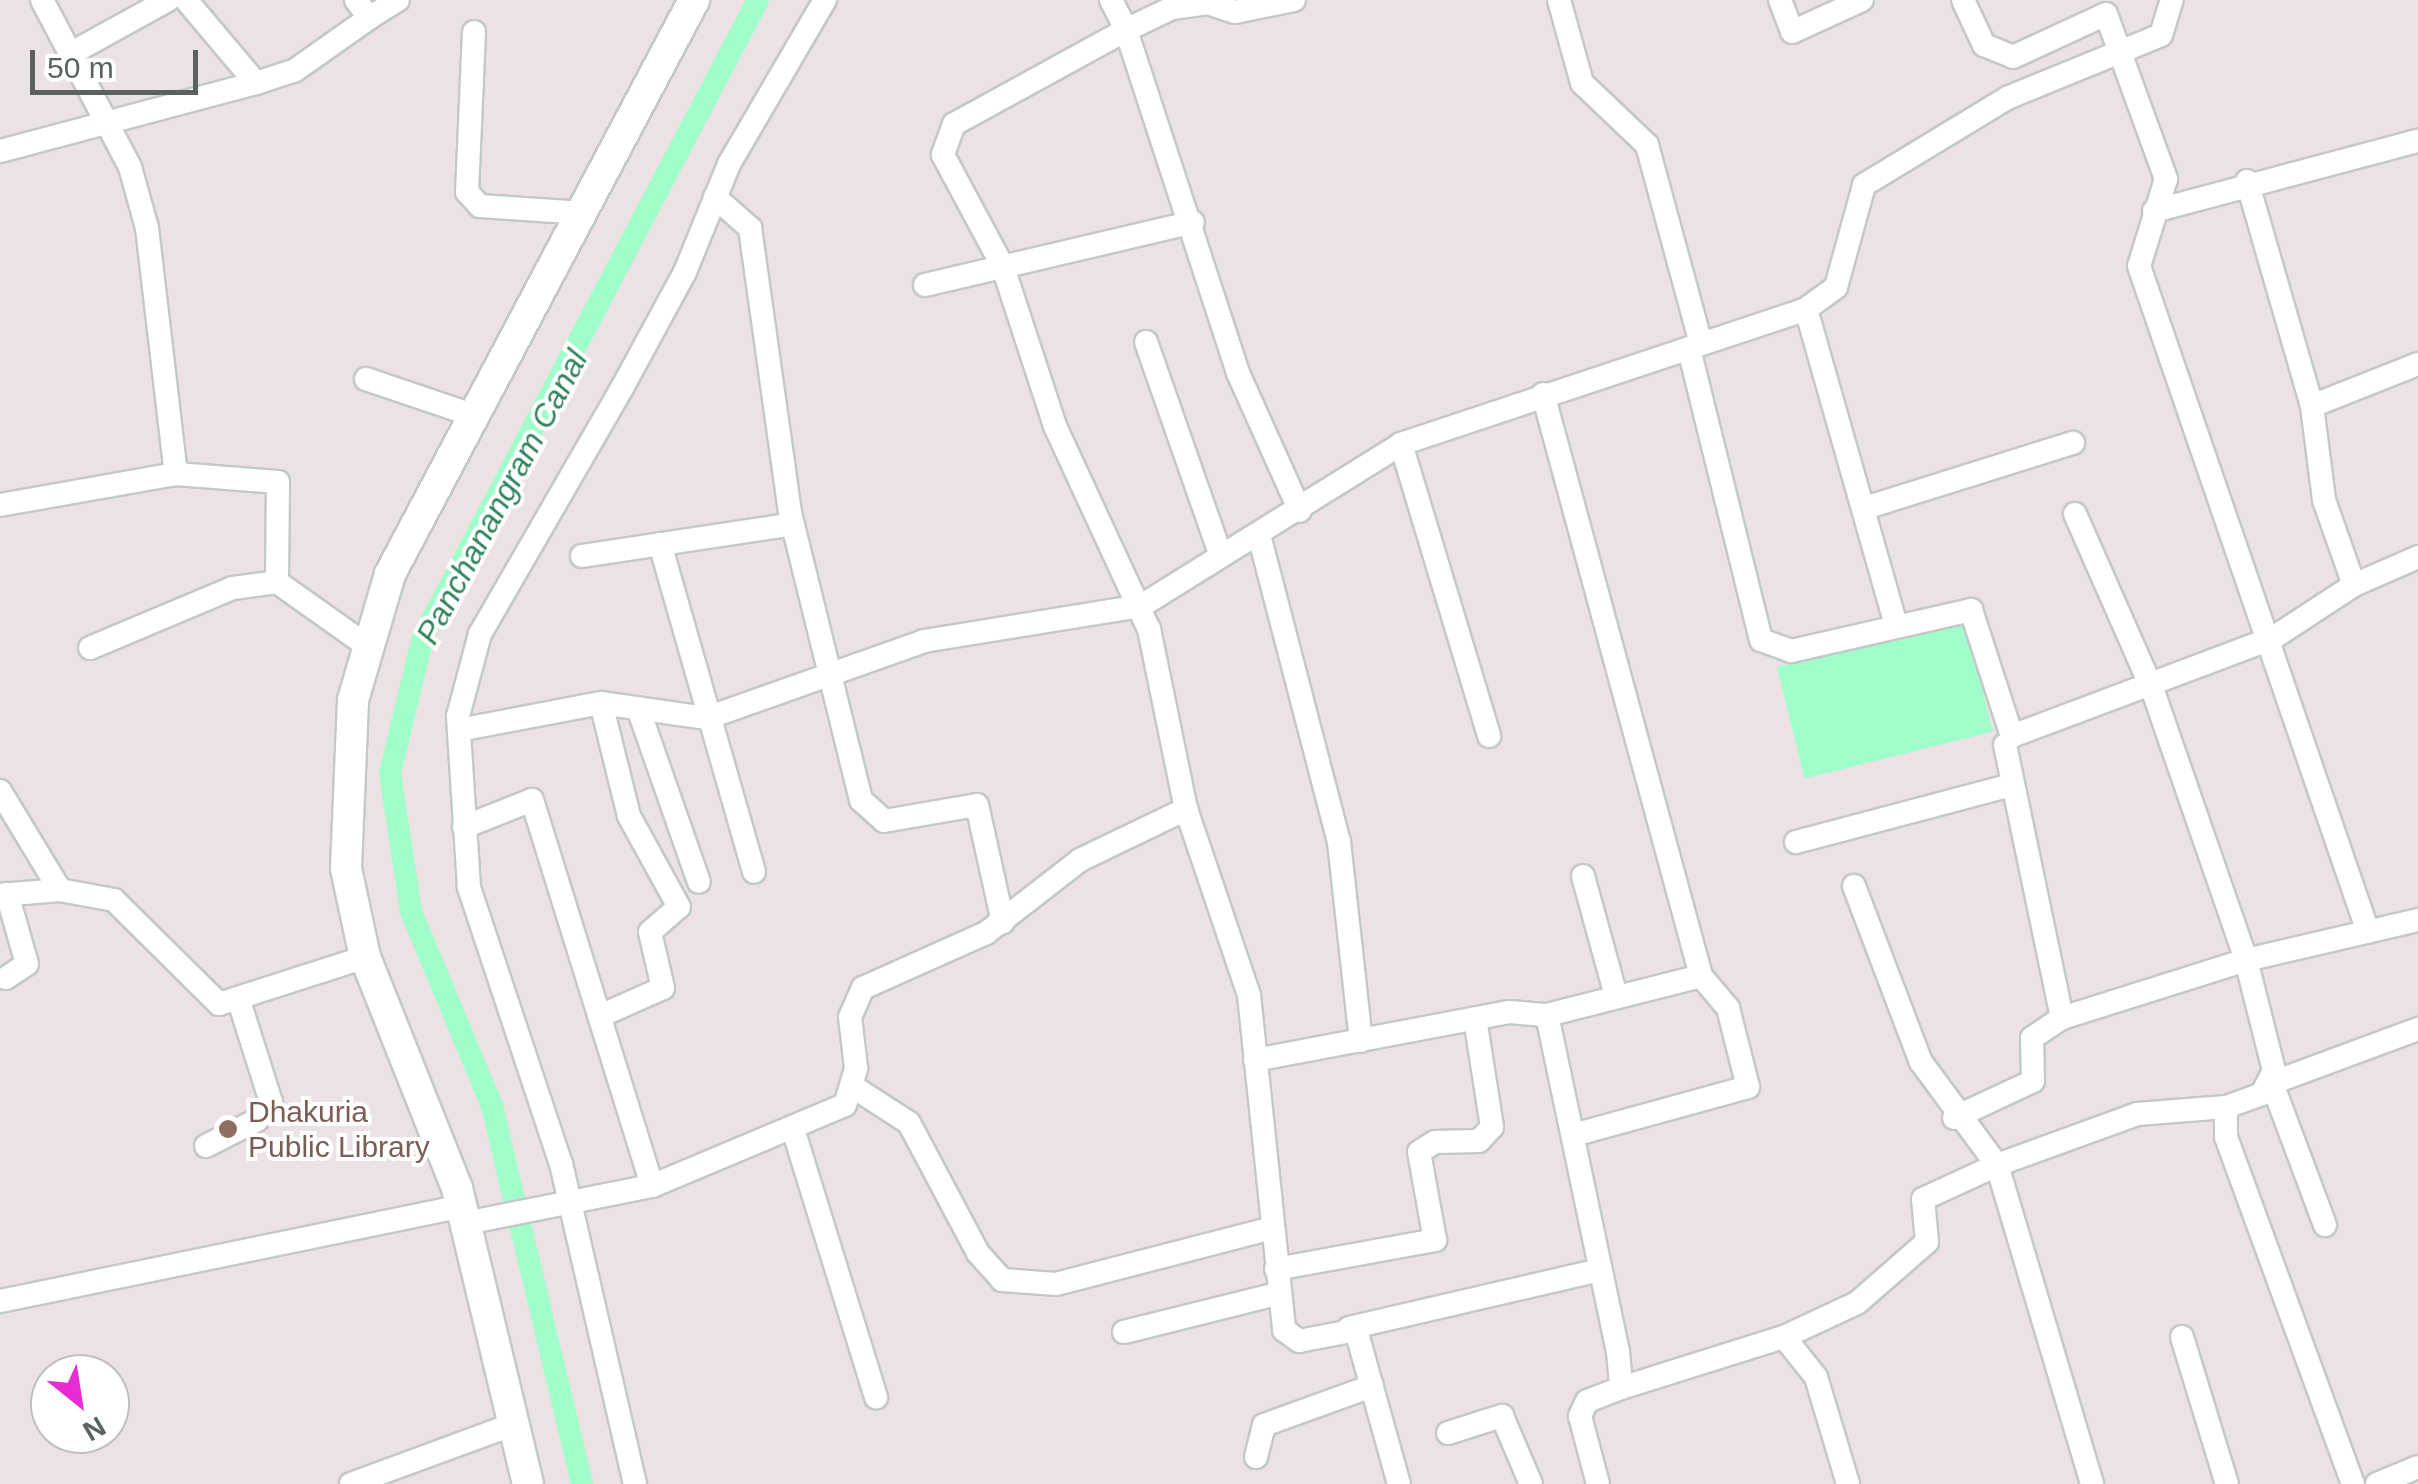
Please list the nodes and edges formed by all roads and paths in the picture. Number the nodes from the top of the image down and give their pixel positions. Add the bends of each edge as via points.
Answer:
1 (42, 0) edge
2 (168, 0) edge
3 (186, 0) edge
4 (398, 0) edge
5 (694, 0) edge
6 (825, 0) edge
7 (1111, 0) edge
8 (1294, 0) edge
9 (1559, 0) edge
10 (1780, 0) edge
11 (1862, 0) edge
12 (1964, 0) edge
13 (2172, 0) edge
14 (362, 9) edge
15 (1126, 30) junction
16 (474, 32) dead end
17 (2119, 48) junction
18 (70, 54) junction
19 (256, 83) junction
20 (108, 119) junction
21 (2418, 141) edge
22 (0, 150) edge
23 (2248, 181) junction
24 (716, 197) junction
25 (2154, 212) junction
26 (584, 213) junction
27 (1194, 222) junction
28 (1003, 267) junction
29 (925, 286) dead end
30 (1806, 308) junction
31 (1146, 342) dead end
32 (1695, 347) junction
33 (2418, 364) edge
34 (366, 378) dead end
35 (1543, 394) junction
36 (2312, 406) junction
37 (475, 416) junction
38 (2073, 443) dead end
39 (1401, 444) junction
40 (176, 474) junction
41 (0, 505) edge
42 (1865, 508) junction
43 (1300, 511) junction
44 (2075, 514) dead end
45 (793, 524) junction
46 (1259, 535) junction
47 (660, 544) junction
48 (582, 556) dead end
49 (1221, 556) junction
50 (2418, 558) edge
51 (277, 582) junction
52 (2354, 585) junction
53 (1141, 606) junction
54 (1895, 622) junction
55 (2272, 638) junction
56 (366, 645) junction
57 (90, 648) dead end
58 (830, 670) junction
59 (2153, 690) junction
60 (602, 703) junction
61 (638, 708) junction
62 (707, 718) junction
63 (458, 730) junction
64 (1489, 736) dead end
65 (2004, 745) dead end
66 (2012, 785) junction
67 (0, 790) edge
68 (1186, 809) junction
69 (464, 827) junction
70 (1796, 842) dead end
71 (754, 872) dead end
72 (1583, 876) dead end
73 (699, 882) dead end
74 (1854, 886) dead end
75 (60, 890) junction
76 (4, 895) edge
77 (2418, 920) edge
78 (1003, 922) junction
79 (2368, 932) junction
80 (365, 956) junction
81 (2246, 960) junction
82 (1701, 976) junction
83 (6, 978) dead end
84 (1616, 996) junction
85 (239, 1001) junction
86 (1547, 1015) junction
87 (600, 1016) junction
88 (2062, 1018) junction
89 (1475, 1019) junction
90 (2418, 1029) edge
91 (1360, 1041) junction
92 (1255, 1060) junction
93 (2272, 1083) junction
94 (855, 1088) junction
95 (2226, 1107) junction
96 (1954, 1118) junction
97 (793, 1129) junction
98 (1574, 1135) junction
99 (206, 1146) dead end
100 (1997, 1164) junction
101 (652, 1186) junction
102 (559, 1209) junction
103 (464, 1214) junction
104 (2325, 1224) dead end
105 (1272, 1228) junction
106 (1276, 1268) junction
107 (1596, 1271) junction
108 (1280, 1293) junction
109 (0, 1301) edge
110 (1348, 1328) junction
111 (1124, 1332) dead end
112 (2182, 1336) dead end
113 (1784, 1337) junction
114 (1372, 1386) junction
115 (1620, 1388) junction
116 (876, 1397) dead end
117 (514, 1424) junction
118 (1448, 1433) dead end
119 (1256, 1457) dead end
120 (2418, 1467) edge
121 (351, 1484) edge
122 (528, 1484) edge
123 (635, 1484) edge
124 (1400, 1484) edge
125 (1531, 1484) edge
126 (1598, 1484) edge
127 (1848, 1484) edge
128 (2092, 1484) edge
129 (2227, 1484) edge
130 (2353, 1484) edge
131 (2377, 1484) edge

1 - 18 street
2 - 18 street
3 - 19 street
4 - 14 street
5 - 26 street
6 - 24 street
7 - 15 street
8 - 15 street via 1235,12 1208,3 1172,8
9 - 32 street via 1582,84 1646,146
10 - 11 street via 1792,32
12 - 17 street via 1984,45 2013,58 2106,14
13 - 17 street via 2162,36
14 - 19 street via 294,71
15 - 27 street
15 - 28 street via 944,133 948,169
16 - 26 street via 466,192 480,206
17 - 25 street via 2166,179
17 - 30 street via 2006,98 1864,186 1836,287
18 - 20 street
19 - 20 street
20 - 22 street
20 - 40 street via 147,228
21 - 23 street
23 - 25 street
23 - 36 street
24 - 45 street via 750,228
24 - 63 street via 665,310 480,634
25 - 55 street via 2139,266 2212,491
26 - 37 street
27 - 28 street
27 - 43 street via 1238,373
28 - 29 street
28 - 53 street via 1054,426
30 - 32 street
30 - 42 street
31 - 49 street
32 - 35 street
32 - 54 street via 1762,640 1791,650
33 - 36 street
34 - 37 street
35 - 39 street
35 - 82 street
36 - 52 street via 2324,500
37 - 56 street via 390,574
38 - 42 street
39 - 43 street
39 - 64 street
40 - 41 street
40 - 51 street via 278,482
42 - 54 street
43 - 46 street
44 - 59 street
45 - 47 street
45 - 58 street
46 - 49 street
46 - 91 street via 1339,842
47 - 48 street
47 - 62 street
49 - 53 street
50 - 52 street
51 - 56 street
51 - 57 street via 234,588
52 - 55 street
53 - 58 street via 924,641
53 - 68 street
54 - 59 street via 1971,610 2012,736
55 - 59 street
55 - 79 street
56 - 80 street via 344,810
58 - 62 street
58 - 78 street via 868,812 884,821 977,806
59 - 81 street
60 - 61 street
60 - 63 street
60 - 87 street via 629,816 679,907 650,932 663,988
61 - 62 street
61 - 73 street
62 - 71 street
63 - 69 street
65 - 66 street
66 - 70 street
66 - 88 street
67 - 75 street
68 - 78 street via 1080,860
68 - 92 street via 1236,945
69 - 87 street via 532,800
69 - 102 street via 475,912 525,1040
72 - 84 street
74 - 96 street via 1884,978
75 - 76 street
75 - 85 street via 134,912 200,992 218,1004
76 - 83 street via 27,964
77 - 79 street
78 - 94 street via 863,988 850,1016
79 - 81 street
80 - 85 street
80 - 103 street
81 - 88 street
81 - 93 street
82 - 84 street
82 - 98 street via 1722,997 1748,1087
84 - 86 street
85 - 99 street via 271,1102 257,1120
86 - 89 street
86 - 98 street
87 - 101 street
88 - 96 street via 2032,1038 2033,1081
89 - 91 street
89 - 106 street via 1492,1127 1479,1141 1435,1142 1419,1152 1436,1240
90 - 93 street
91 - 92 street
92 - 105 street
93 - 95 street
93 - 104 street
94 - 97 street via 845,1105
94 - 105 street via 908,1124 978,1253 1002,1280 1056,1284
95 - 100 street via 2137,1114
95 - 130 street via 2226,1137 2276,1289
96 - 100 street
97 - 101 street
97 - 116 street
98 - 107 street
100 - 113 street via 1930,1192 1921,1207 1930,1232 1917,1254 1857,1303
100 - 128 street
101 - 102 street
102 - 103 street via 499,1222
102 - 123 street
103 - 109 street
103 - 117 street
105 - 106 street
106 - 108 street
107 - 110 street
107 - 115 street
108 - 110 street via 1290,1340
108 - 111 street
110 - 114 street
112 - 129 street
113 - 115 street
113 - 127 street via 1816,1376
114 - 119 street via 1264,1425
114 - 124 street
115 - 126 street via 1587,1400 1580,1416
117 - 121 street
117 - 122 street
118 - 125 street via 1502,1416
120 - 131 street

